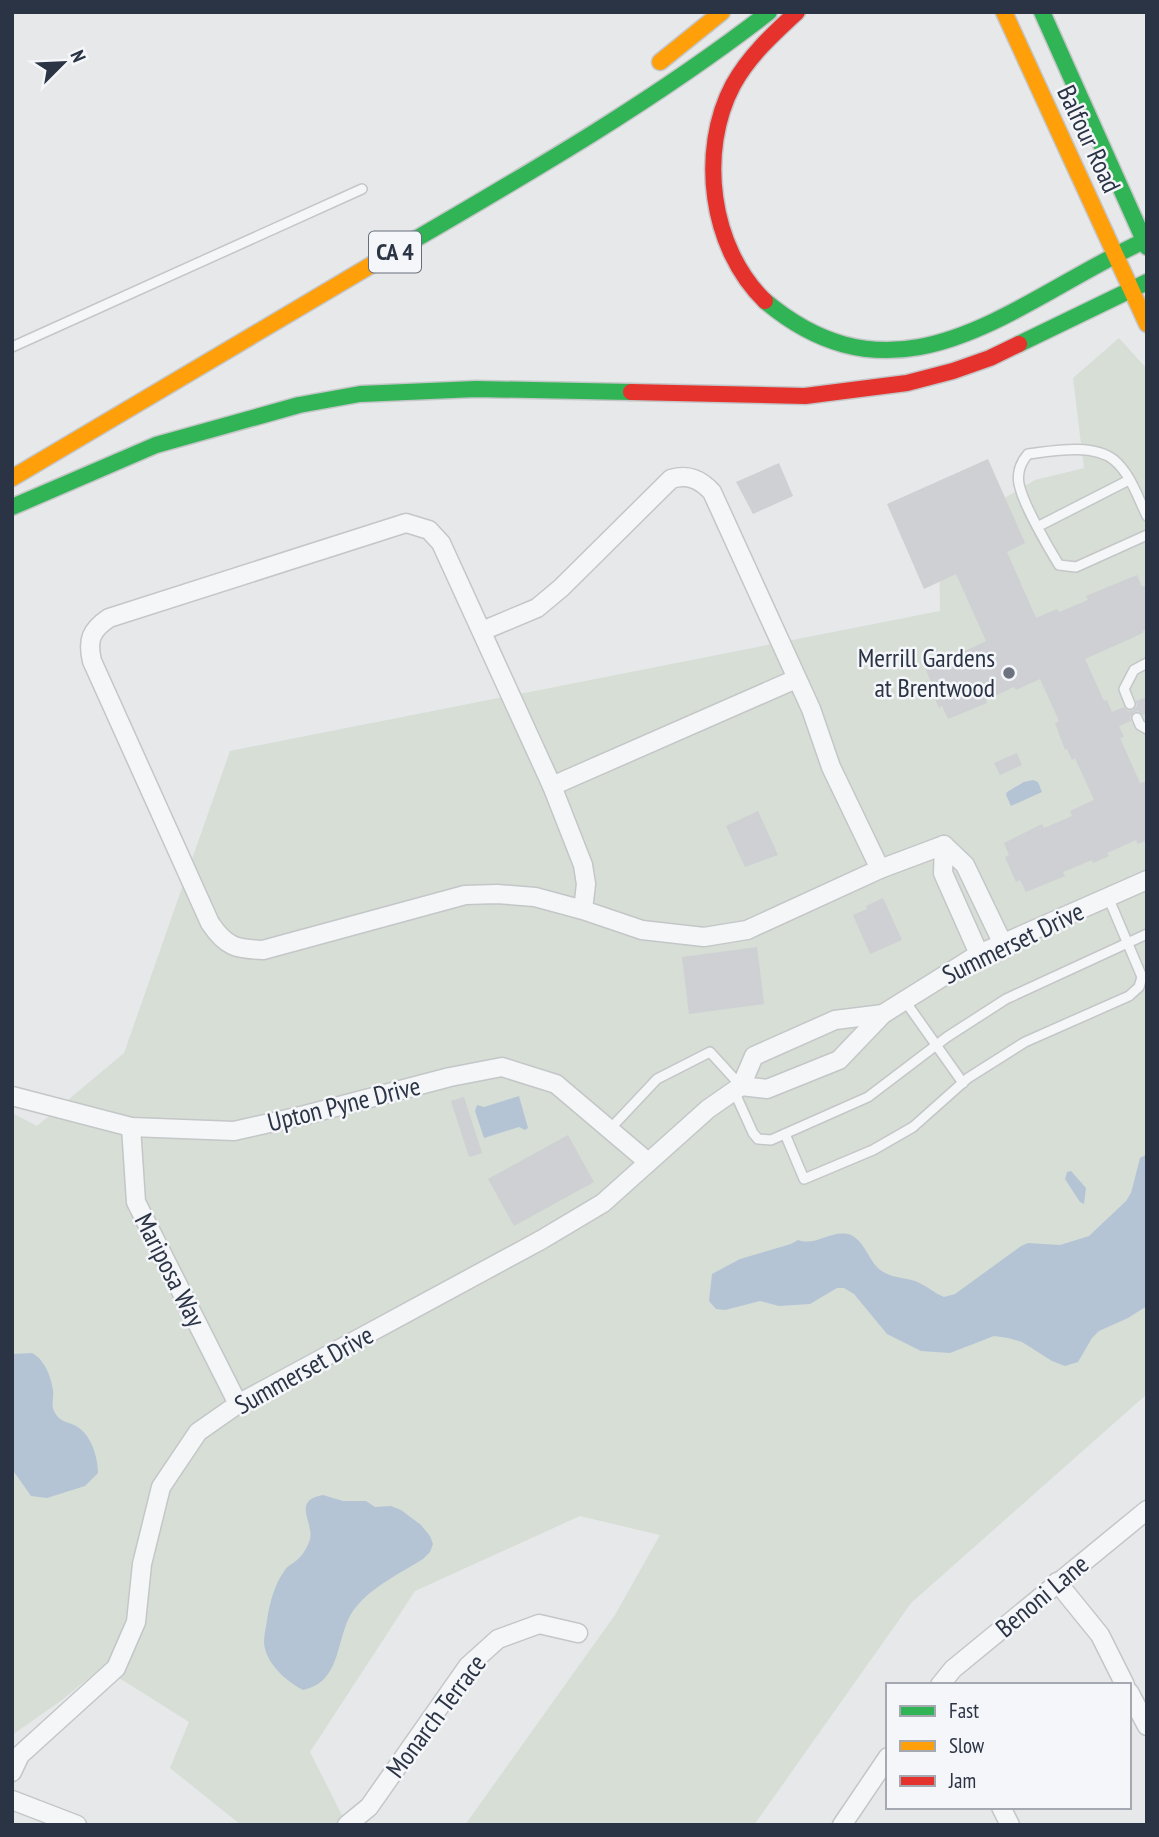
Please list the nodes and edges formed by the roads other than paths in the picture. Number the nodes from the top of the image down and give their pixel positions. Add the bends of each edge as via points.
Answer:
1 (722, 12) edge
2 (737, 12) edge
3 (769, 12) edge
4 (797, 12) edge
5 (1004, 12) edge
6 (1042, 12) edge
7 (362, 189) dead end
8 (1145, 244) edge
9 (1115, 254) junction
10 (1147, 282) edge
11 (1132, 291) junction
12 (1147, 324) edge
13 (12, 347) edge
14 (12, 478) edge
15 (1129, 480) junction
16 (12, 507) edge
17 (1147, 516) edge
18 (1039, 526) junction
19 (1147, 535) edge
20 (482, 631) junction
21 (1147, 663) edge
22 (796, 679) junction
23 (1130, 704) dead end
24 (1137, 718) dead end
25 (1147, 729) edge
26 (552, 786) junction
27 (944, 845) junction
28 (880, 869) junction
29 (1147, 880) edge
30 (973, 882) junction
31 (952, 892) junction
32 (1108, 897) junction
33 (583, 910) junction
34 (1147, 934) edge
35 (1128, 943) junction
36 (1003, 944) junction
37 (979, 954) junction
38 (905, 1001) junction
39 (883, 1014) junction
40 (937, 1045) junction
41 (963, 1083) junction
42 (738, 1088) junction
43 (12, 1096) edge
44 (131, 1127) junction
45 (609, 1130) junction
46 (785, 1134) junction
47 (648, 1162) junction
48 (238, 1404) junction
49 (1147, 1510) edge
50 (1057, 1582) junction
51 (578, 1633) dead end
52 (942, 1683) edge
53 (1124, 1683) edge
54 (1131, 1696) edge
55 (1147, 1726) edge
56 (886, 1760) edge
57 (12, 1772) edge
58 (12, 1800) edge
59 (1002, 1809) edge
60 (77, 1825) edge
61 (347, 1825) edge
62 (842, 1825) edge
63 (1010, 1825) edge

1 - 2 main road via 655,66
3 - 14 main road, CA 4 via 581,141
4 - 9 main road via 751,55 736,79 725,101 715,151 715,207 725,242 757,294 776,312 843,346 895,351 923,348 950,341 1030,303
5 - 9 main road, Balfour Road
6 - 8 main road, Balfour Road
7 - 13 lane
8 - 9 main road
9 - 11 main road, Balfour Road
10 - 11 main road
11 - 12 main road, Balfour Road
11 - 16 main road via 990,358 907,383 805,396 476,389 360,394 287,408 156,445
15 - 17 lane
15 - 18 lane
15 - 18 lane via 1114,460 1092,452 1028,454 1021,463 1019,484
18 - 19 lane via 1059,565 1076,567
20 - 22 street via 537,608 671,479 682,476 705,484 712,492
20 - 26 street
20 - 33 street via 441,543 429,530 406,523 109,618 95,627 89,648 210,923 229,945 263,950 464,895 534,897
21 - 23 lane via 1134,670 1124,689
22 - 26 street
22 - 28 street via 831,767
24 - 25 lane
26 - 33 street via 583,865
27 - 28 street
27 - 30 street via 965,865
27 - 31 street via 943,873
28 - 33 street via 747,930 704,937 642,930
29 - 32 street, Summerset Drive
30 - 31 street
30 - 36 street
31 - 37 street
32 - 35 lane
32 - 36 street, Summerset Drive
34 - 35 lane
35 - 40 lane via 1006,999
35 - 41 lane via 1142,977 1129,996 1025,1042
36 - 37 street, Summerset Drive
37 - 38 street, Summerset Drive
38 - 39 street, Summerset Drive
38 - 40 lane
39 - 42 street, Summerset Drive via 839,1060 767,1089
39 - 42 street, Summerset Drive via 835,1020 754,1056
40 - 41 lane
40 - 46 lane via 869,1097
41 - 46 lane via 913,1127 873,1150 804,1179
42 - 45 lane via 710,1052 657,1079
42 - 46 lane via 758,1139
42 - 47 street, Summerset Drive
43 - 44 street, Upton Pyne Drive
44 - 45 street, Upton Pyne Drive via 234,1131 502,1067 556,1084
44 - 48 street, Mariposa Way via 136,1202
45 - 47 street, Upton Pyne Drive
47 - 48 street, Summerset Drive via 603,1203 541,1240
48 - 57 street, Summerset Drive via 198,1432 161,1488 142,1564 136,1622 116,1668 20,1755
49 - 50 street, Benoni Lane
50 - 52 street, Benoni Lane
50 - 53 street via 1100,1635
51 - 61 street, Monarch Terrace via 538,1624 498,1639 468,1666 369,1807
54 - 55 street
56 - 62 street
58 - 60 street
59 - 63 street

